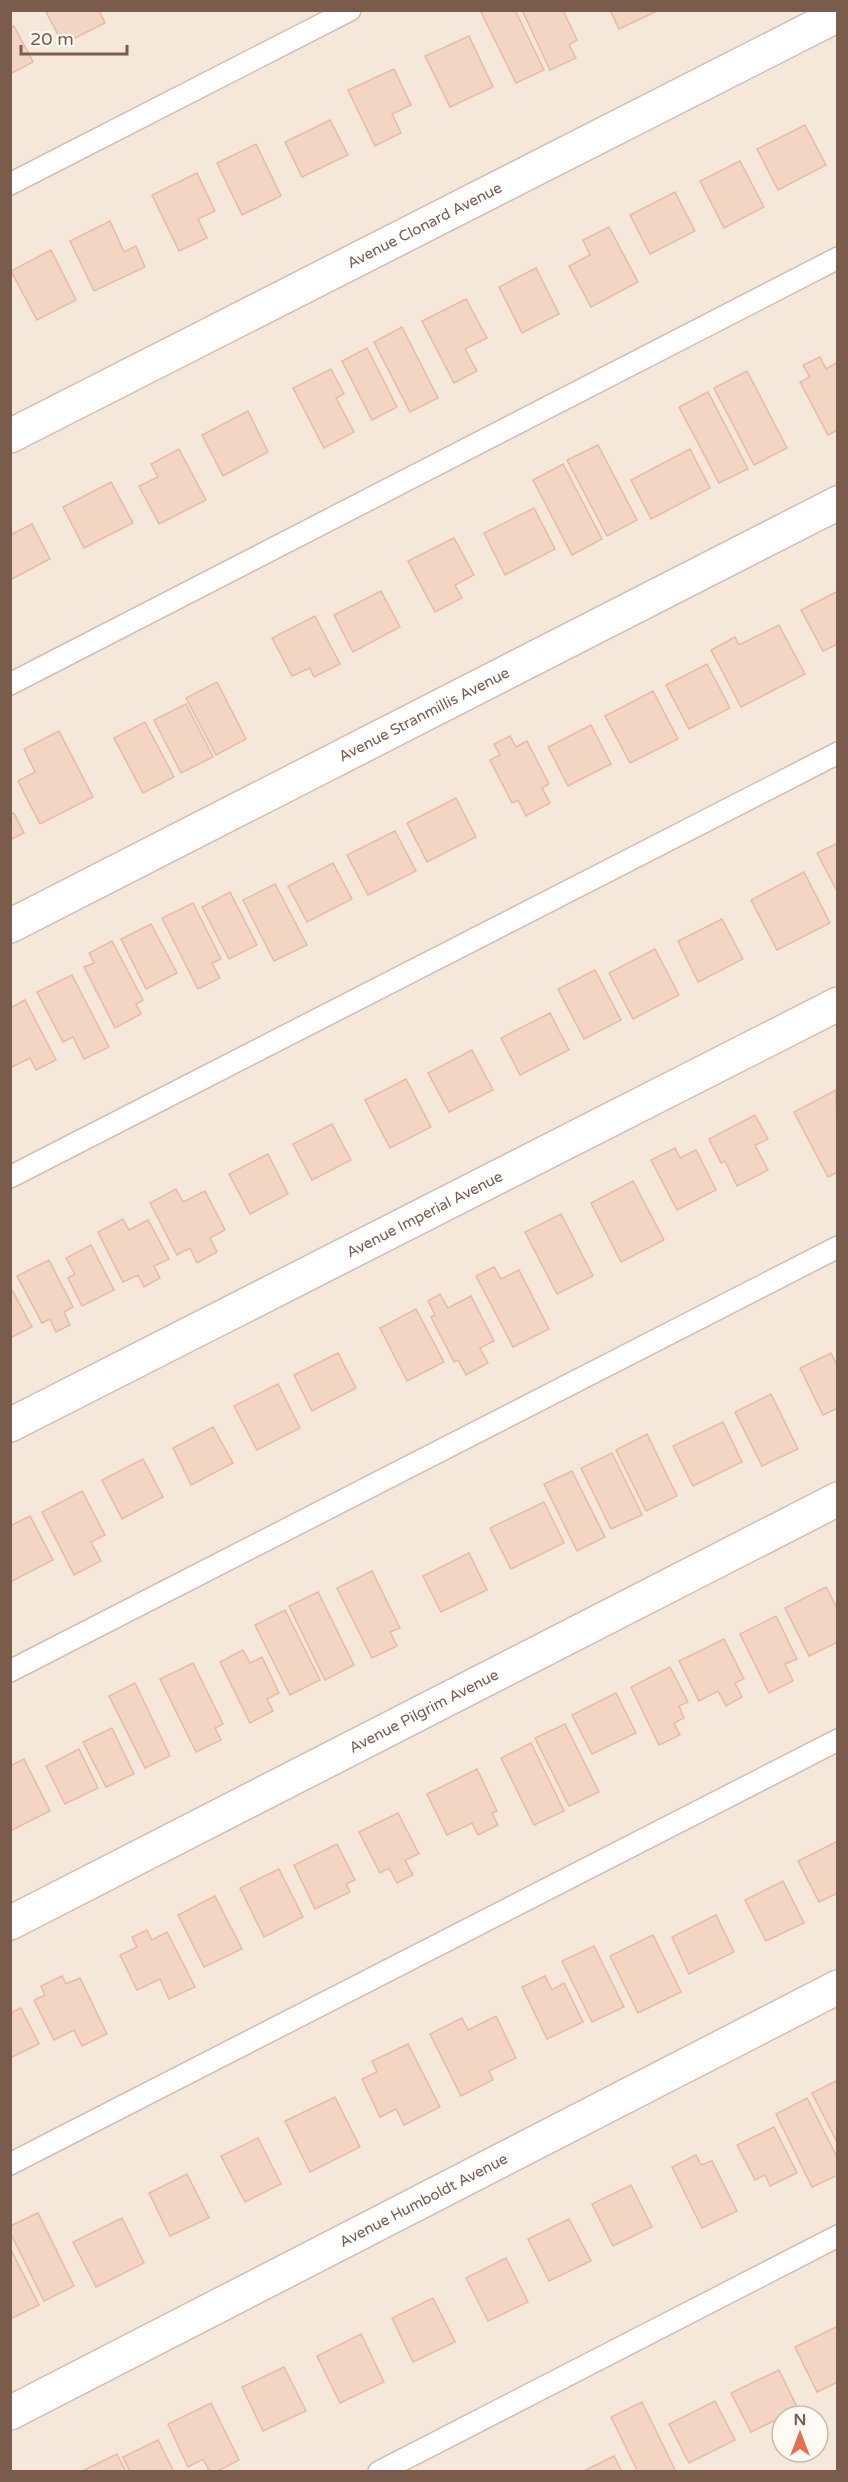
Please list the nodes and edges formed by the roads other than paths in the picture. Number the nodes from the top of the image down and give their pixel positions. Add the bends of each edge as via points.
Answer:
1 (350, 10) edge
2 (837, 15) edge
3 (10, 184) edge
4 (837, 258) edge
5 (10, 436) edge
6 (837, 504) edge
7 (10, 684) edge
8 (837, 753) edge
9 (10, 926) edge
10 (837, 1004) edge
11 (10, 1177) edge
12 (837, 1247) edge
13 (10, 1425) edge
14 (837, 1499) edge
15 (10, 1671) edge
16 (837, 1740) edge
17 (10, 1923) edge
18 (837, 1987) edge
19 (10, 2164) edge
20 (837, 2236) edge
21 (10, 2414) edge
22 (378, 2472) edge

1 - 3 lane
2 - 5 street, Avenue Clonard Avenue
4 - 7 lane
6 - 9 street, Avenue Stranmillis Avenue
8 - 11 lane
10 - 13 street, Avenue Imperial Avenue
12 - 15 lane
14 - 17 street, Avenue Pilgrim Avenue
16 - 19 lane
18 - 21 street, Avenue Humboldt Avenue
20 - 22 lane

